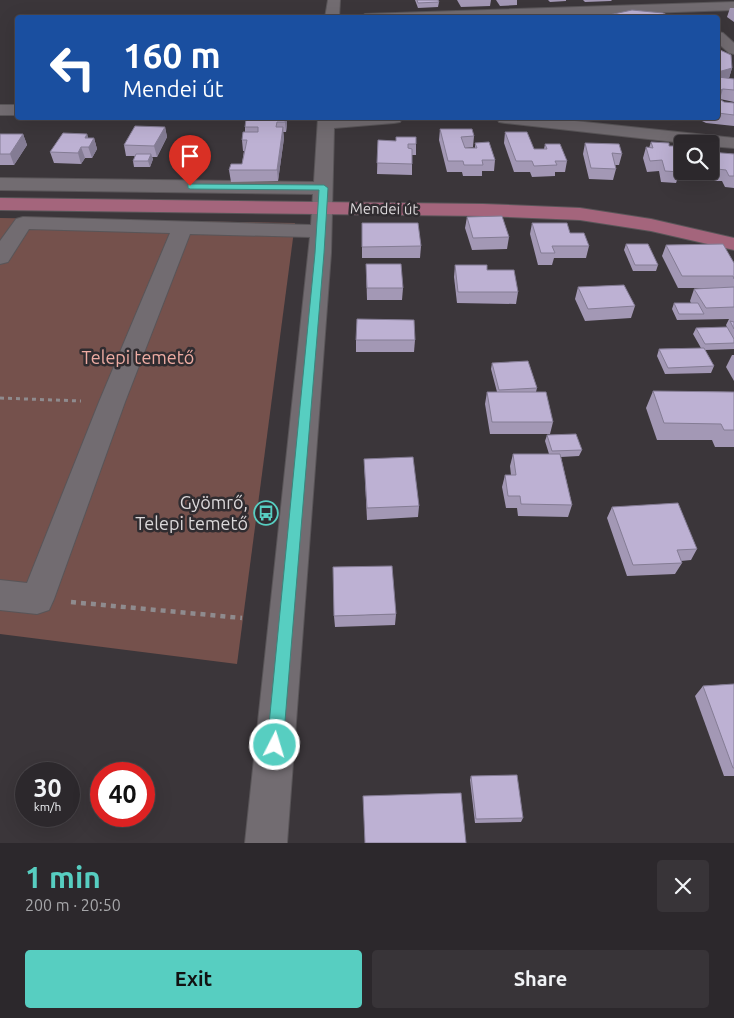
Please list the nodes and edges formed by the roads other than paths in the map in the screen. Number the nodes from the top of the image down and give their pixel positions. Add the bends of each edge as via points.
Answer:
1 (334, 0) edge
2 (734, 6) edge
3 (683, 7) junction
4 (332, 15) edge
5 (452, 15) edge
6 (692, 15) edge
7 (720, 38) edge
8 (734, 50) edge
9 (0, 110) edge
10 (15, 110) edge
11 (324, 120) edge
12 (523, 120) edge
13 (734, 143) edge
14 (0, 184) edge
15 (0, 204) edge
16 (322, 209) junction
17 (183, 226) junction
18 (734, 244) edge
19 (0, 257) edge
20 (0, 596) edge
21 (266, 843) edge

1 - 4 street
2 - 3 street
3 - 5 street
3 - 6 street
7 - 8 street
9 - 10 street
11 - 16 street
12 - 13 street
14 - 16 street, Mendei út
15 - 16 main road, Mendei út
16 - 17 street
16 - 18 main road, Mendei út via 580,214 651,225
16 - 21 street
17 - 19 street via 23,223
17 - 20 street via 37,599

